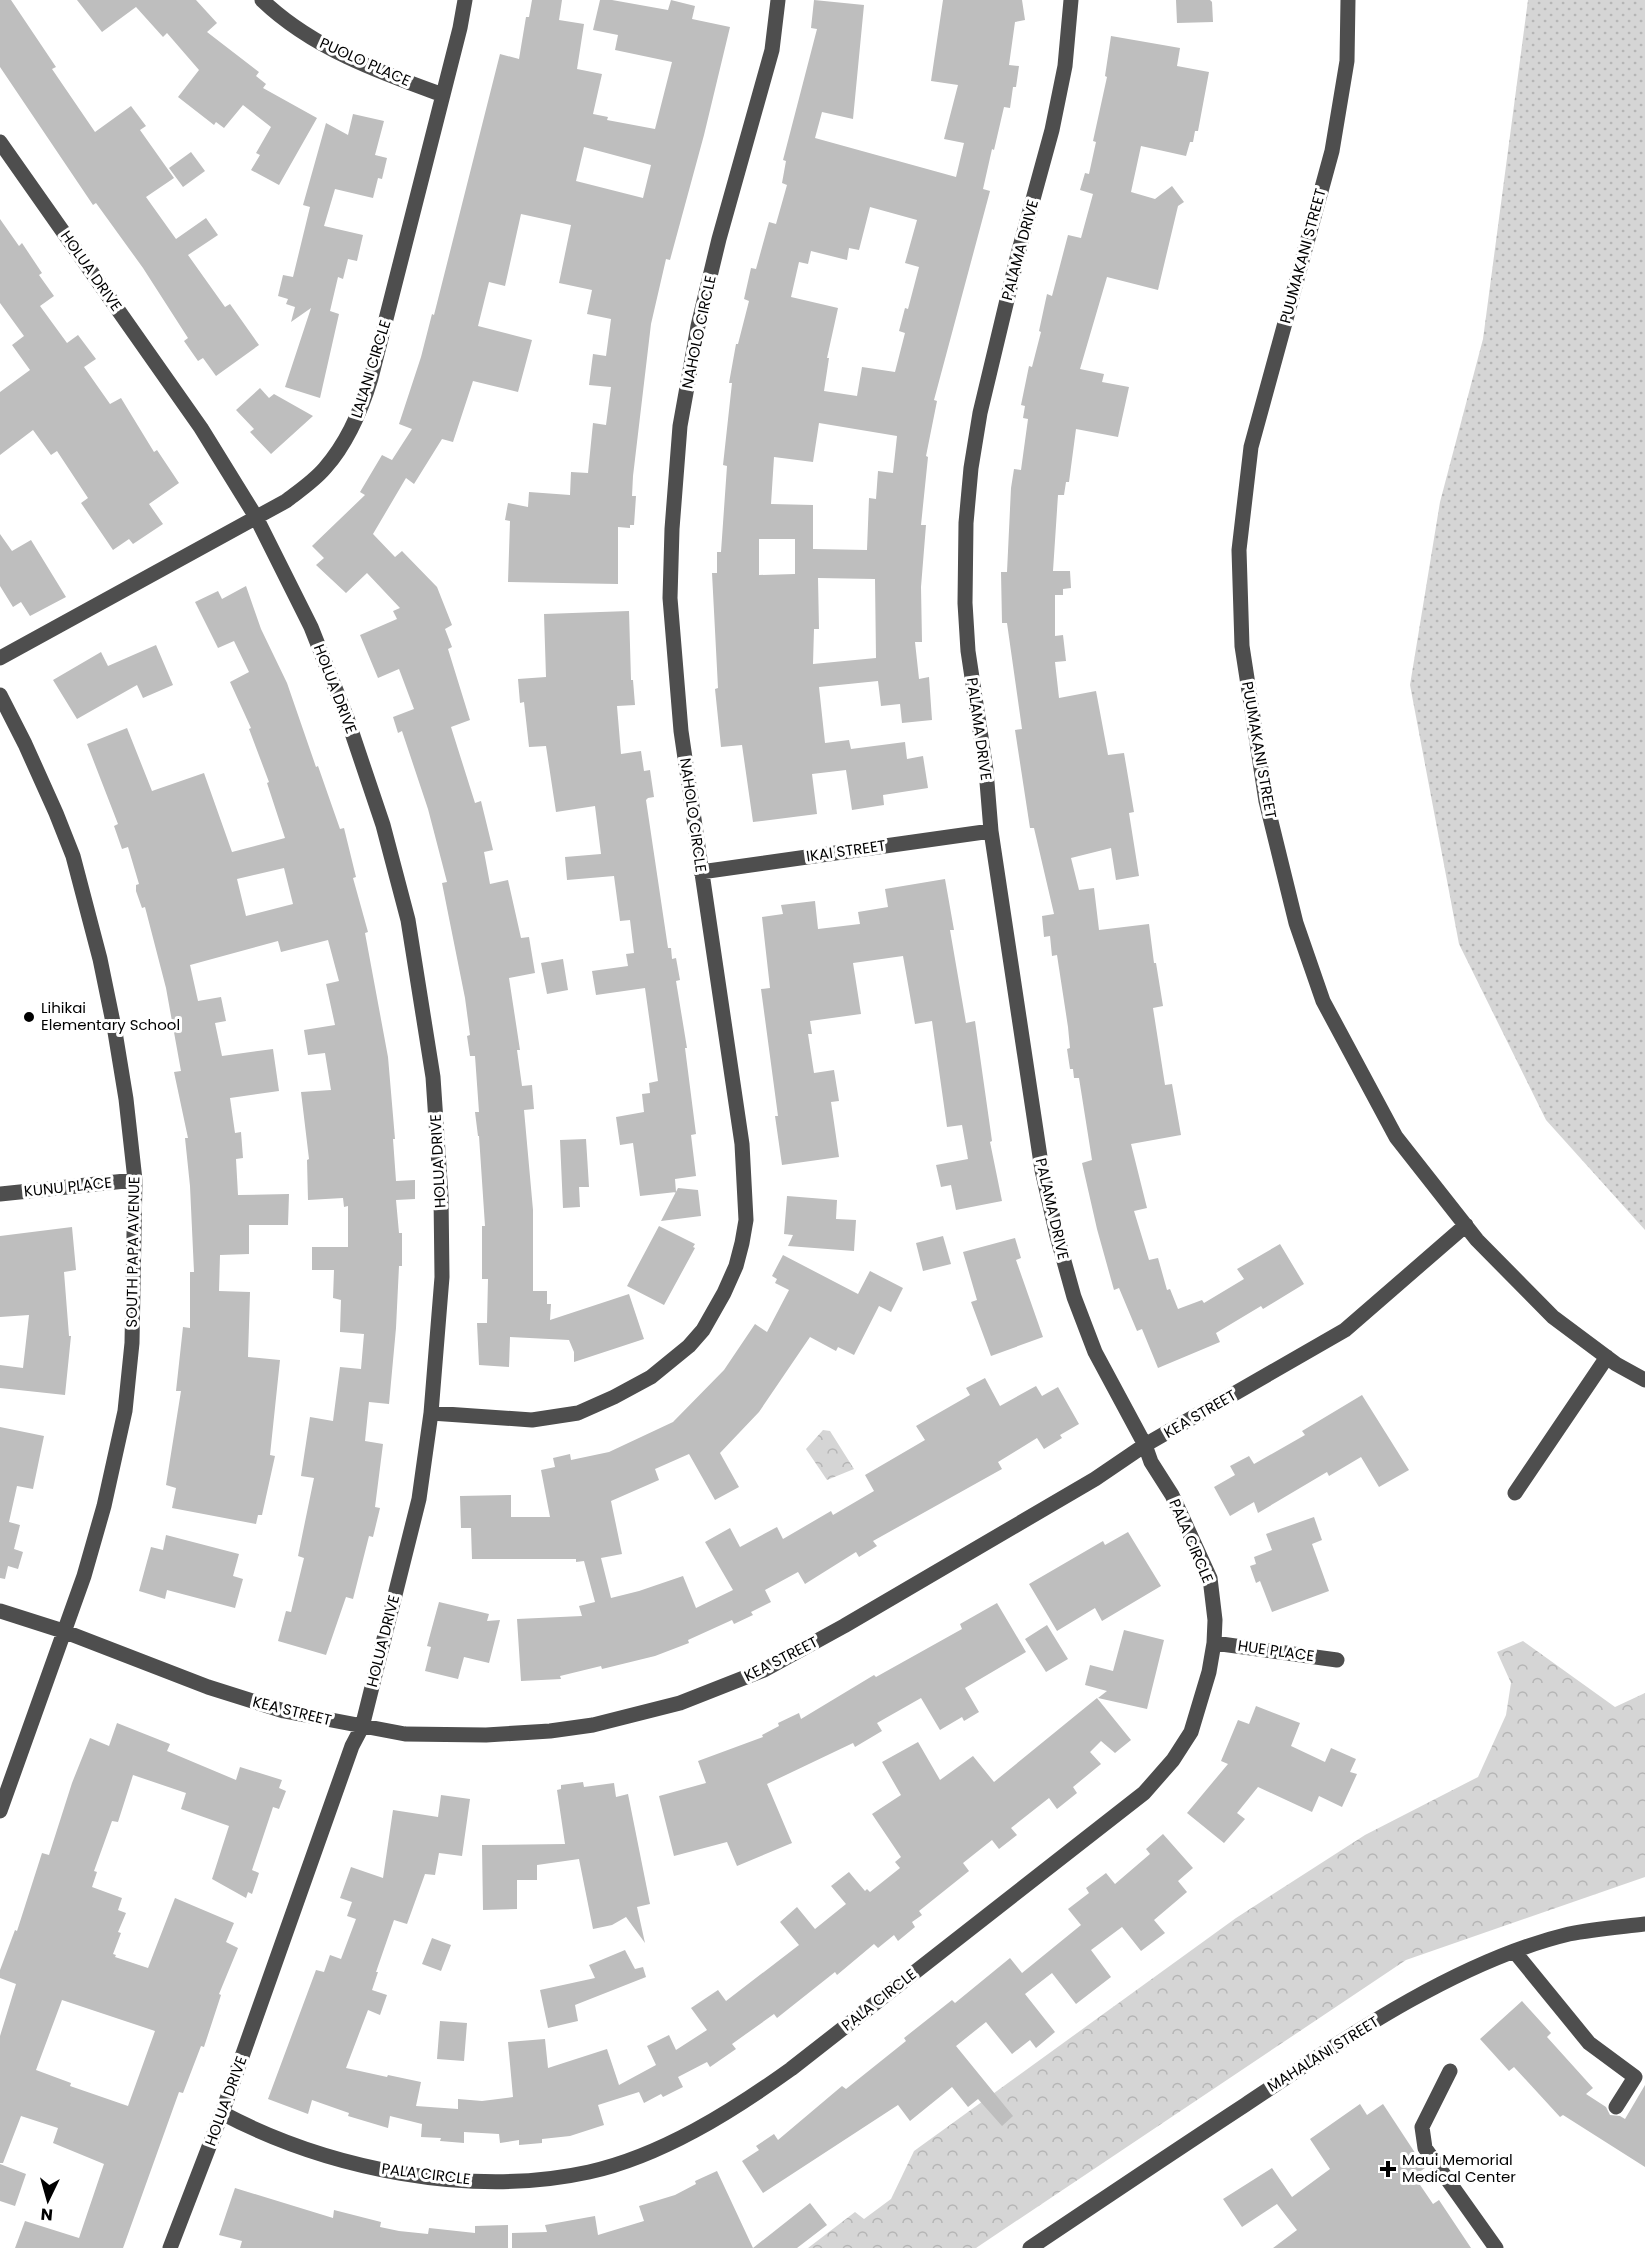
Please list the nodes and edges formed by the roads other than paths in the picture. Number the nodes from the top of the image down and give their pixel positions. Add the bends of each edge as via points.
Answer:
1 (262, 0) edge
2 (465, 0) edge
3 (778, 0) edge
4 (1071, 0) edge
5 (1348, 0) edge
6 (443, 95) junction
7 (0, 142) edge
8 (256, 518) junction
9 (0, 658) edge
10 (0, 695) edge
11 (991, 831) junction
12 (701, 872) junction
13 (135, 1180) junction
14 (0, 1194) edge
15 (1466, 1225) junction
16 (1607, 1357) junction
17 (1645, 1380) edge
18 (432, 1413) junction
19 (1145, 1445) junction
20 (1515, 1492) dead end
21 (0, 1611) edge
22 (63, 1631) junction
23 (1214, 1643) junction
24 (1337, 1660) dead end
25 (362, 1727) junction
26 (0, 1810) edge
27 (1645, 1924) edge
28 (1514, 1951) junction
29 (1450, 2071) dead end
30 (1640, 2079) edge
31 (1616, 2107) dead end
32 (222, 2113) junction
33 (170, 2248) edge
34 (1030, 2248) edge
35 (1496, 2248) edge

1 - 6 street, PUOLO PLACE via 313,38 343,54
2 - 6 street, LALANI CIRCLE
3 - 12 street, NAHOLO CIRCLE via 772,50 698,326 680,426 670,598 681,731
4 - 11 street, PALAMA DRIVE via 1065,66 1052,130 1018,254 980,413 971,468 965,603
5 - 15 street, PUUMAKANI STREET via 1347,61 1332,151 1251,447 1239,550 1242,646 1266,801 1296,923 1323,1001 1396,1137
6 - 8 street, LALANI CIRCLE via 362,407 350,434 324,469 286,501
7 - 8 street, HOLUA DRIVE via 201,428
8 - 9 street, LALANI CIRCLE
8 - 18 street, HOLUA DRIVE via 310,627 347,718 383,825 408,920 432,1077 441,1196 442,1277
10 - 13 street, SOUTH PAPA AVENUE via 57,813 73,856 115,1032
11 - 12 street, IKAI STREET
11 - 19 street, PALAMA DRIVE via 1042,1170 1057,1236 1095,1352
12 - 18 street, NAHOLO CIRCLE via 745,1185 742,1243 724,1293 703,1330 682,1352 651,1377 578,1413 532,1420
13 - 14 street, KUNU PLACE
13 - 22 street, SOUTH PAPA AVENUE via 132,1343 125,1411 101,1516
15 - 16 street, PUUMAKANI STREET via 1553,1317
15 - 19 street, KEA STREET via 1345,1330
16 - 17 street, PUUMAKANI STREET
16 - 20 street
18 - 25 street, HOLUA DRIVE via 419,1499
19 - 23 street, PALA CIRCLE via 1210,1578
19 - 25 street, KEA STREET via 1095,1479 844,1626 764,1670 680,1703 593,1725 540,1732 486,1736 417,1734
21 - 22 street, KEA STREET
22 - 25 street, KEA STREET via 262,1705
22 - 26 street, SOUTH PAPA AVENUE
23 - 24 street, HUE PLACE
23 - 32 street, PALA CIRCLE via 1191,1732 1144,1793 791,2069 738,2107 652,2151 589,2172 535,2180 424,2177 313,2152
25 - 32 street, HOLUA DRIVE
27 - 28 street, MAHALANI STREET via 1568,1934
28 - 30 street via 1589,2043
28 - 34 street, MAHALANI STREET via 1404,2004 1307,2063
29 - 35 street via 1422,2127 1425,2148
30 - 31 street
32 - 33 street, HOLUA DRIVE

